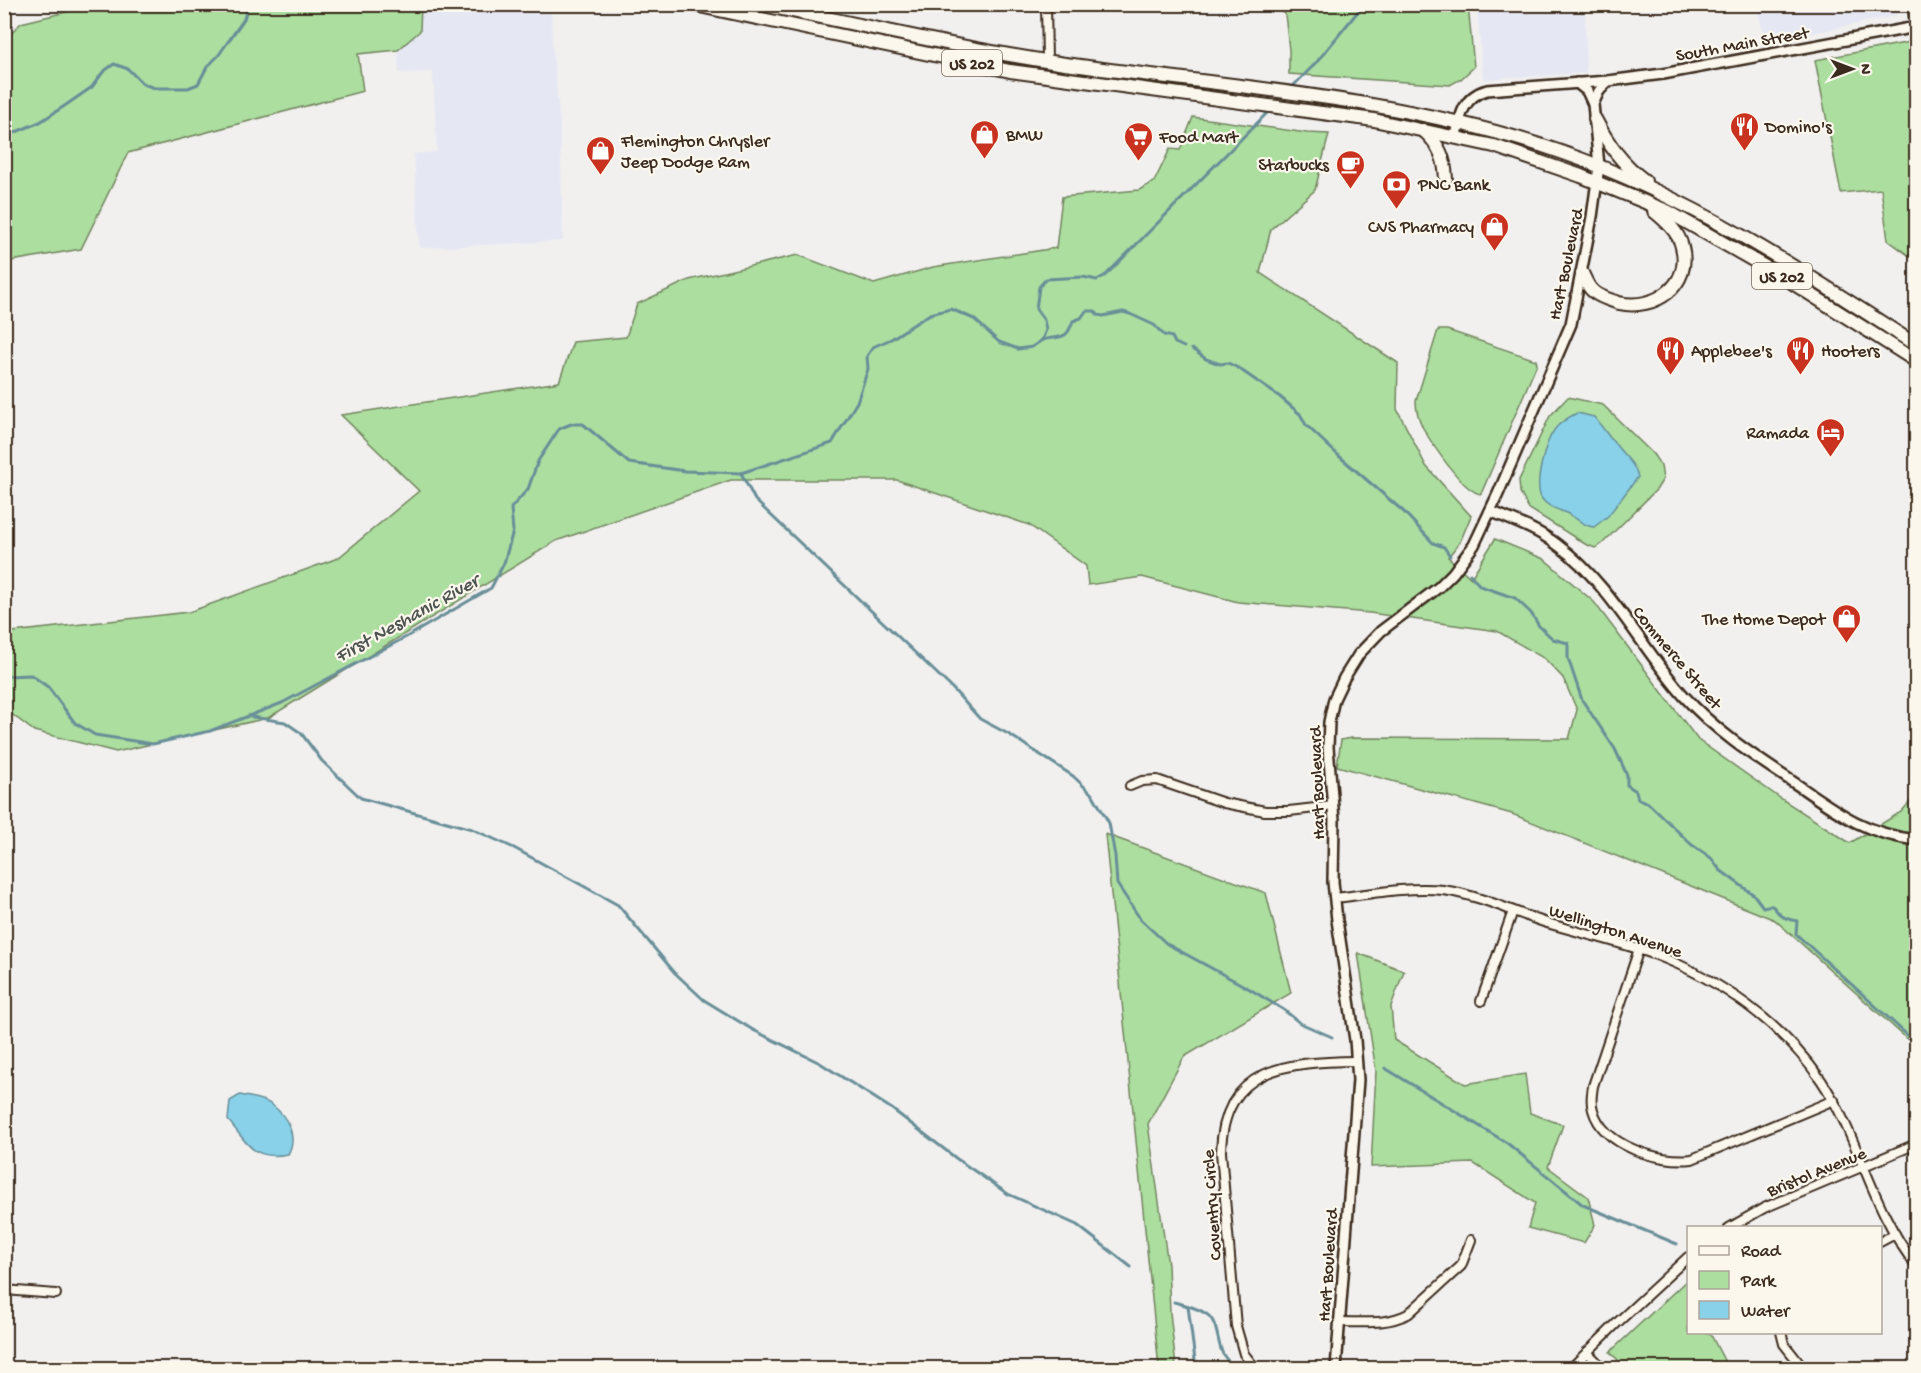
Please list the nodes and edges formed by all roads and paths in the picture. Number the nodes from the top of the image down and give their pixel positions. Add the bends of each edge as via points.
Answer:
1 (690, 4) edge
2 (758, 4) edge
3 (1046, 4) edge
4 (1912, 4) edge
5 (1916, 27) edge
6 (1047, 61) junction
7 (1608, 81) junction
8 (1577, 83) junction
9 (1593, 104) junction
10 (1595, 119) junction
11 (1459, 122) junction
12 (1422, 129) junction
13 (1456, 136) junction
14 (1599, 166) junction
15 (1446, 179) dead end
16 (1598, 183) junction
17 (1660, 193) junction
18 (1641, 201) junction
19 (1582, 273) junction
20 (1917, 345) edge
21 (1917, 361) edge
22 (1490, 511) junction
23 (1130, 786) dead end
24 (1333, 806) junction
25 (1917, 840) edge
26 (1335, 898) junction
27 (1513, 911) junction
28 (1639, 949) junction
29 (1481, 1001) dead end
30 (1357, 1060) junction
31 (1834, 1100) junction
32 (1917, 1144) edge
33 (1865, 1166) junction
34 (1731, 1226) edge
35 (1895, 1234) junction
36 (1471, 1240) dead end
37 (1882, 1241) edge
38 (1687, 1259) edge
39 (1917, 1265) edge
40 (4, 1290) edge
41 (56, 1294) dead end
42 (1340, 1322) junction
43 (1782, 1334) edge
44 (1587, 1352) junction
45 (1254, 1368) edge
46 (1336, 1368) edge
47 (1571, 1368) edge
48 (1603, 1368) edge
49 (1803, 1368) edge

1 - 12 highway, US 202 via 1010,70
2 - 6 highway, US 202 via 893,34
3 - 6 street
4 - 5 street
5 - 7 street, South Main Street via 1672,73
6 - 11 highway, US 202 via 1307,95
7 - 8 street, South Main Street
7 - 9 street
8 - 9 street via 1587,91
8 - 11 street, South Main Street via 1480,92 1467,101
9 - 10 street
10 - 14 street
10 - 17 highway via 1606,142 1629,168
11 - 13 street, South Main Street
11 - 14 highway, US 202
12 - 13 highway, US 202
12 - 15 highway via 1439,147
13 - 16 highway, US 202 via 1518,153
14 - 16 street, Hart Boulevard
14 - 17 highway, US 202
16 - 18 highway, US 202
16 - 19 street, Hart Boulevard
17 - 20 highway, US 202 via 1733,230
18 - 19 highway via 1666,221 1682,246 1684,262 1671,290 1654,302 1628,305 1593,292
18 - 21 highway, US 202 via 1739,251
19 - 22 street, Hart Boulevard via 1571,324
22 - 24 street, Hart Boulevard via 1474,545 1453,573 1372,639 1344,678 1329,722
22 - 25 street, Commerce Street via 1547,538 1574,558 1671,681 1725,735 1863,827
23 - 24 street via 1157,780 1224,803 1265,811
24 - 26 street, Hart Boulevard
26 - 27 street, Wellington Avenue via 1443,890
26 - 30 street, Hart Boulevard
27 - 28 street, Wellington Avenue
27 - 29 street
28 - 31 street, Wellington Avenue via 1714,983 1765,1019 1808,1063
28 - 31 street via 1592,1092 1593,1111 1612,1137 1653,1157 1692,1160
30 - 42 street, Hart Boulevard via 1358,1101
30 - 45 street, Coventry Circle via 1280,1067 1244,1087 1230,1108 1221,1152 1232,1278 1239,1340
31 - 33 street, Wellington Avenue
32 - 33 street, Bristol Avenue
33 - 34 street, Bristol Avenue
33 - 35 street, Wellington Avenue
35 - 37 street
35 - 39 street, Wellington Avenue
36 - 42 street via 1461,1266 1408,1314 1385,1322
38 - 44 street
40 - 41 street
42 - 46 street, Hart Boulevard
43 - 49 street via 1784,1344
44 - 47 street
44 - 48 street

